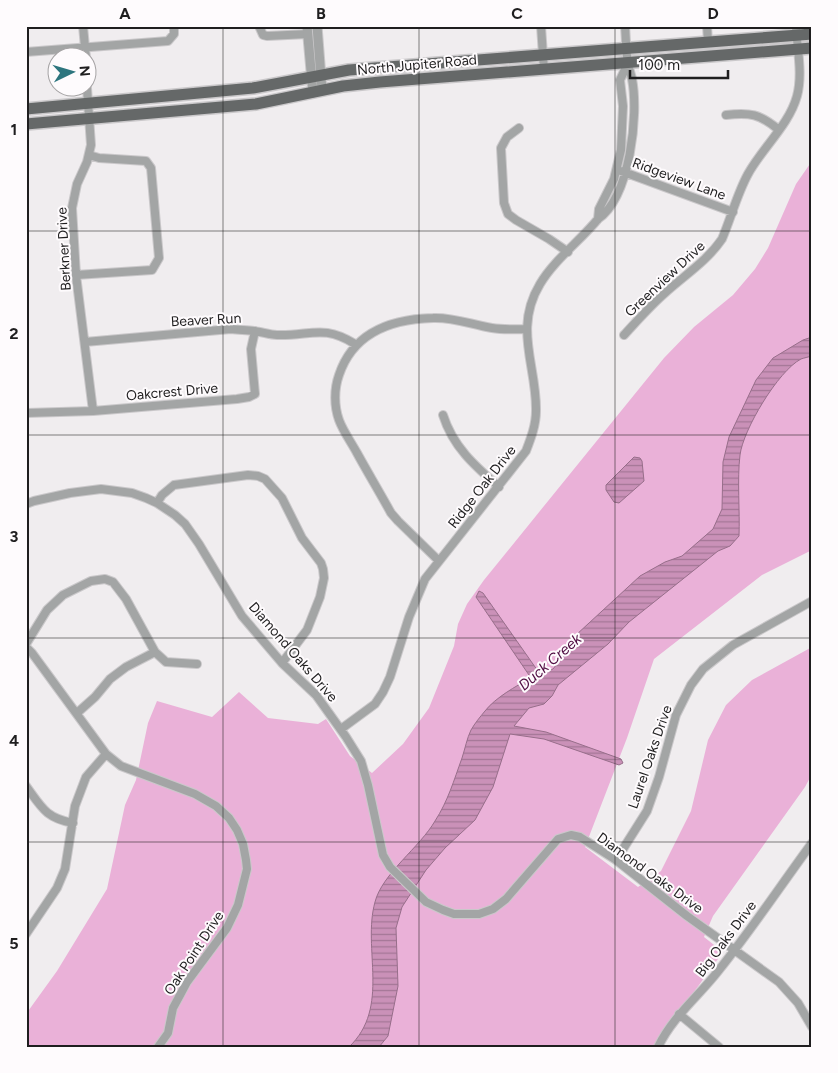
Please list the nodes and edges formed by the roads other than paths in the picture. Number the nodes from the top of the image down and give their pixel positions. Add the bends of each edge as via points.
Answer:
1 (83, 26) edge
2 (174, 26) edge
3 (259, 26) edge
4 (317, 26) edge
5 (541, 26) edge
6 (625, 26) edge
7 (707, 26) edge
8 (307, 30) edge
9 (796, 31) edge
10 (812, 34) edge
11 (708, 42) junction
12 (85, 48) joint
13 (626, 48) junction
14 (812, 48) edge
15 (797, 49) junction
16 (48, 51) edge
17 (26, 52) edge
18 (543, 55) junction
19 (482, 60) junction
20 (628, 63) junction
21 (406, 66) junction
22 (544, 70) junction
23 (483, 74) junction
24 (316, 76) junction
25 (407, 80) junction
26 (317, 91) junction
27 (88, 98) edge
28 (88, 104) junction
29 (26, 109) edge
30 (726, 114) dead end
31 (90, 119) junction
32 (26, 124) edge
33 (519, 128) dead end
34 (779, 130) junction
35 (89, 156) junction
36 (617, 169) junction
37 (626, 172) junction
38 (733, 212) junction
39 (598, 219) junction
40 (568, 252) junction
41 (76, 275) junction
42 (527, 328) junction
43 (255, 331) junction
44 (624, 335) dead end
45 (85, 342) junction
46 (356, 344) junction
47 (93, 411) junction
48 (26, 412) edge
49 (443, 414) dead end
50 (499, 487) junction
51 (157, 503) junction
52 (26, 504) edge
53 (439, 561) junction
54 (812, 601) edge
55 (26, 645) edge
56 (155, 652) junction
57 (282, 663) junction
58 (197, 664) dead end
59 (77, 713) junction
60 (341, 729) junction
61 (106, 754) junction
62 (26, 786) edge
63 (73, 824) junction
64 (812, 843) edge
65 (616, 860) junction
66 (27, 931) edge
67 (735, 950) junction
68 (679, 1014) junction
69 (812, 1027) edge
70 (158, 1047) edge
71 (658, 1047) edge
72 (719, 1047) edge

1 - 12 street
2 - 12 street via 174,34 168,41
3 - 8 street via 267,36
4 - 24 street
5 - 18 street
6 - 13 street
7 - 11 street
8 - 24 street
9 - 10 main road, North Jupiter Road
9 - 11 main road, North Jupiter Road
9 - 15 street, Greenview Drive
11 - 13 main road, North Jupiter Road
13 - 18 main road, North Jupiter Road
13 - 20 street
14 - 15 main road, North Jupiter Road
15 - 20 main road, North Jupiter Road
15 - 34 street, Greenview Drive via 798,95
16 - 17 street
18 - 19 main road, North Jupiter Road
18 - 22 street
19 - 21 main road, North Jupiter Road
19 - 23 main road
20 - 22 main road, North Jupiter Road
20 - 36 street, Ridge Oak Drive via 620,80 623,126
20 - 37 street, Ridge Oak Drive via 633,108
21 - 24 main road, North Jupiter Road
21 - 25 main road
22 - 23 main road, North Jupiter Road
23 - 25 main road, North Jupiter Road
24 - 26 street
24 - 28 main road, North Jupiter Road via 253,88
25 - 26 main road, North Jupiter Road
26 - 31 main road, North Jupiter Road via 256,104
27 - 28 street, Berkner Drive
28 - 29 main road, North Jupiter Road
28 - 31 street, Berkner Drive
30 - 34 street via 756,115
31 - 32 main road, North Jupiter Road
31 - 35 street, Berkner Drive
33 - 40 street via 501,148 504,203 508,214
34 - 38 street, Greenview Drive via 757,159
35 - 41 street, Berkner Drive via 72,208
35 - 41 street via 146,161 151,168 159,258 152,270
36 - 37 street, Ridgeview Lane
36 - 39 street, Ridge Oak Drive via 599,209
37 - 38 street, Ridgeview Lane
37 - 39 street, Ridge Oak Drive via 616,198 606,214
38 - 44 street, Greenview Drive via 716,248 652,305
39 - 40 street, Ridge Oak Drive
40 - 42 street, Ridge Oak Drive via 539,285
41 - 45 street, Berkner Drive
42 - 46 street via 492,328 452,318 432,318 396,322 378,329
42 - 50 street, Ridge Oak Drive via 528,357 535,393 534,432 526,452
43 - 45 street, Beaver Run via 231,329
43 - 46 street, Beaver Run via 276,335 329,333 341,335
43 - 47 street, Oakcrest Drive via 251,349 255,394 249,397
45 - 47 street, Berkner Drive
46 - 53 street via 344,362 336,384 339,419 398,522
47 - 48 street, Oakcrest Drive
49 - 50 street via 467,458
50 - 53 street, Ridge Oak Drive
51 - 52 street, Diamond Oaks Drive via 132,493 101,489
51 - 57 street, Diamond Oaks Drive via 185,524 242,616
51 - 57 street via 174,485 248,475 265,479 282,498 302,538 321,563 324,578 307,630
53 - 60 street, Ridge Oak Drive via 417,596 383,692 375,704
54 - 65 street, Laurel Oaks Drive via 733,645 703,669 676,715 646,811
55 - 56 street via 47,610 63,595 91,581 105,579 113,582 126,598
55 - 59 street, Oak Point Drive
56 - 58 street via 166,662
56 - 59 street via 110,679
57 - 60 street, Diamond Oaks Drive via 316,695
59 - 61 street, Oak Point Drive
60 - 65 street, Diamond Oaks Drive via 360,761 368,785 383,855 408,886 435,907 454,914 479,914 493,909 506,899 558,839 571,835 580,837
61 - 63 street via 86,777 75,806
61 - 70 street, Oak Point Drive via 128,770 195,794 216,806 237,830 246,860 247,869 238,905 227,928 179,997 173,1008 168,1033
62 - 63 street via 45,811 58,820
63 - 66 street via 65,869 57,888
64 - 67 street, Big Oaks Drive
65 - 67 street, Diamond Oaks Drive
67 - 68 street, Big Oaks Drive
67 - 69 street, Diamond Oaks Drive via 779,982 798,1002
68 - 71 street, Big Oaks Drive
68 - 72 street

